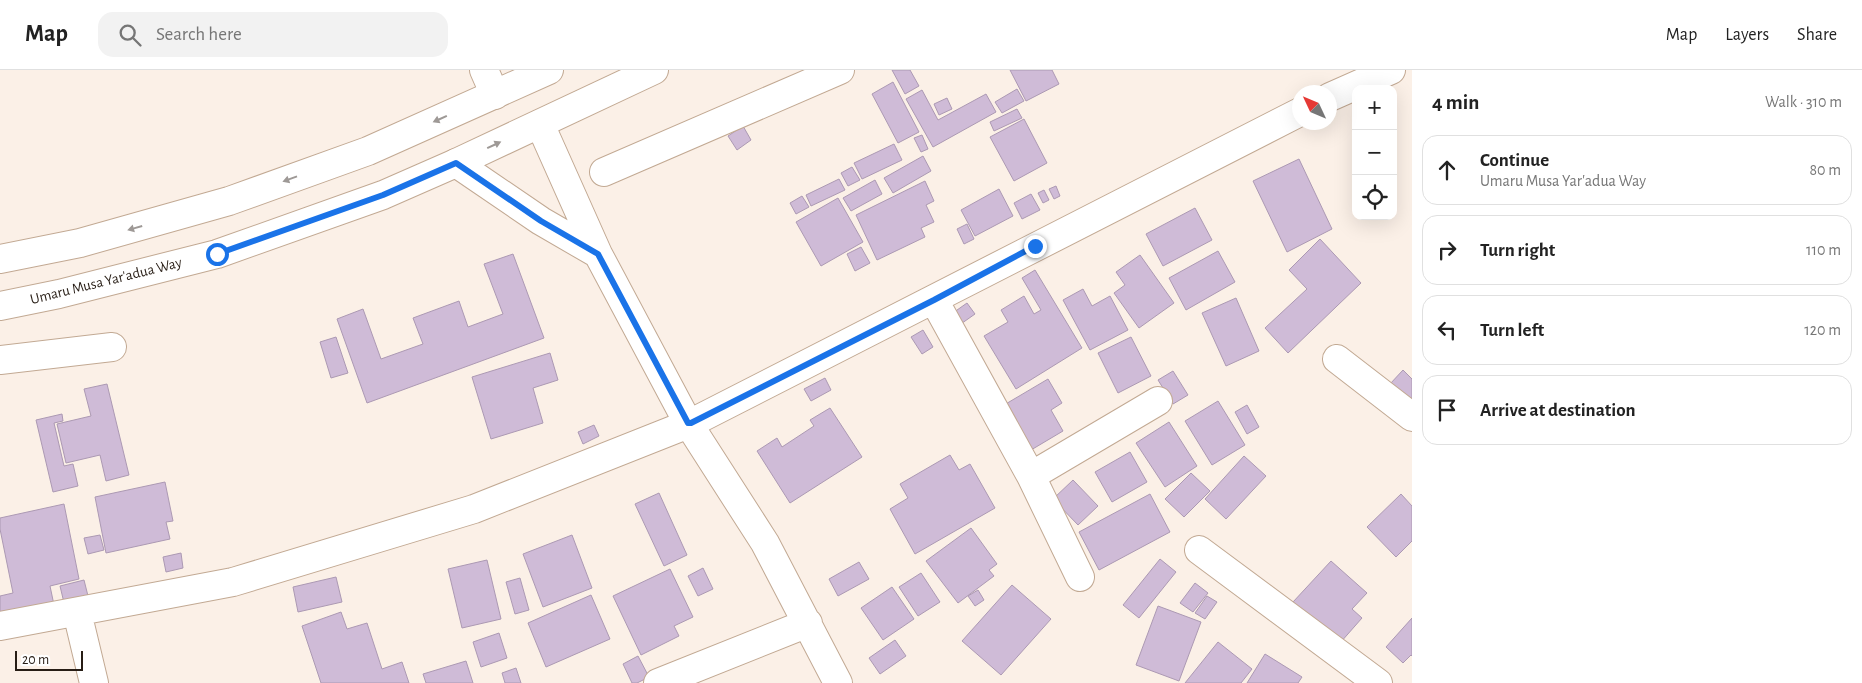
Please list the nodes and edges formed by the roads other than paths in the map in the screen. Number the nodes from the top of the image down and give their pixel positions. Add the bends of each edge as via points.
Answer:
1 (484, 70) edge
2 (549, 70) edge
3 (654, 70) edge
4 (840, 70) edge
5 (1392, 70) edge
6 (613, 79) edge
7 (1337, 94) edge
8 (495, 95) junction
9 (1292, 116) edge
10 (540, 124) junction
11 (456, 163) junction
12 (604, 172) dead end
13 (598, 254) junction
14 (0, 259) edge
15 (934, 300) junction
16 (0, 306) edge
17 (112, 347) dead end
18 (1337, 359) dead end
19 (0, 360) edge
20 (1158, 401) dead end
21 (1412, 417) edge
22 (688, 423) junction
23 (1031, 476) junction
24 (1199, 550) dead end
25 (1080, 577) dead end
26 (77, 612) junction
27 (808, 623) junction
28 (0, 626) edge
29 (94, 683) edge
30 (658, 683) edge
31 (838, 683) edge
32 (1378, 683) edge

1 - 8 street
2 - 8 street
3 - 6 street, Umaru Musa Yar'adua Way
4 - 12 street
5 - 7 street
6 - 10 street, Umaru Musa Yar'adua Way
8 -> 14 street via 368,151 229,201 80,243
9 - 15 street
11 -> 10 street, Umaru Musa Yar'adua Way
10 - 13 street
11 - 13 street via 541,221
11 - 16 street, Umaru Musa Yar'adua Way via 383,195 217,254
13 - 22 street
15 - 22 street
15 - 23 street
17 - 19 street
18 - 21 street
20 - 23 street
22 - 26 street via 465,512 233,582
22 - 27 street via 765,543
23 - 25 street
24 - 32 street
26 - 28 street
26 - 29 street
27 - 30 street
27 - 31 street

